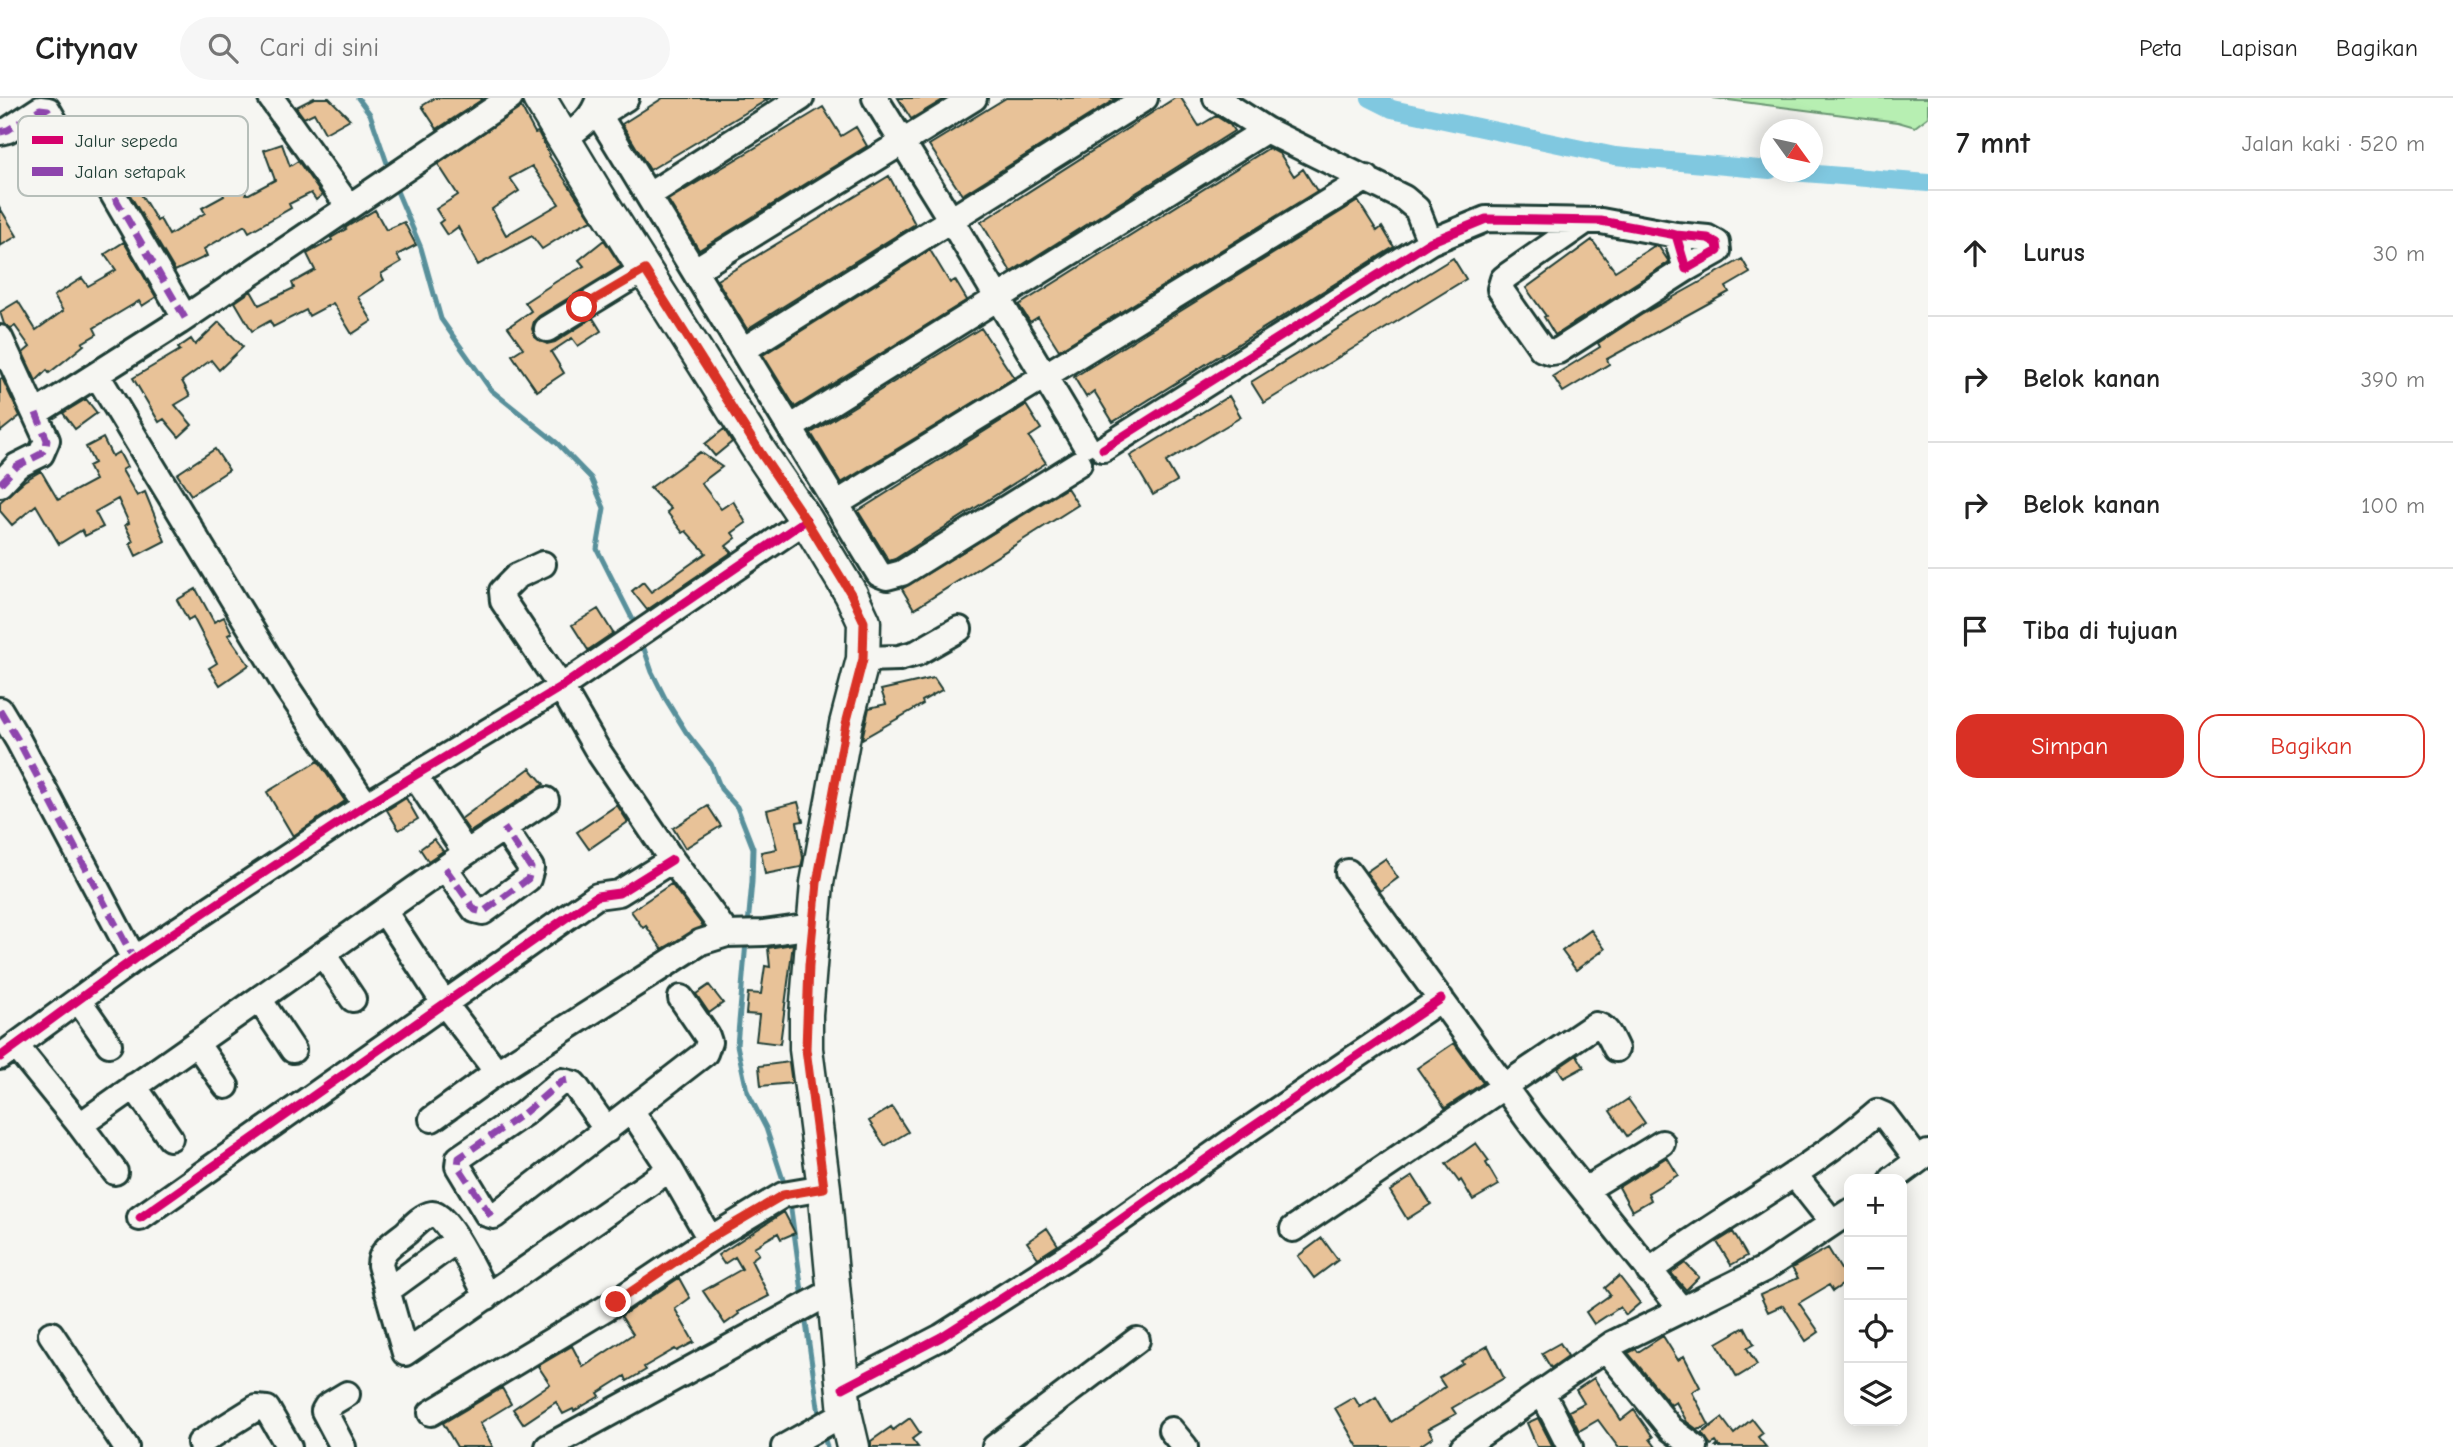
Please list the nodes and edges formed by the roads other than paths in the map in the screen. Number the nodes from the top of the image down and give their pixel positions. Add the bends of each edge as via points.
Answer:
1 (271, 98) edge
2 (510, 98) edge
3 (539, 98) edge
4 (599, 98) edge
5 (626, 98) edge
6 (801, 98) edge
7 (875, 98) edge
8 (974, 98) edge
9 (1145, 98) edge
10 (1216, 98) edge
11 (29, 116) edge
12 (52, 116) edge
13 (18, 123) edge
14 (1266, 130) junction
15 (0, 132) edge
16 (571, 134) junction
17 (902, 142) junction
18 (1367, 178) junction
19 (649, 195) junction
20 (114, 196) edge
21 (349, 207) junction
22 (951, 220) junction
23 (1586, 221) junction
24 (1676, 235) junction
25 (1430, 242) junction
26 (1686, 269) junction
27 (645, 270) junction
28 (695, 270) junction
29 (997, 299) junction
30 (185, 318) junction
31 (547, 329) dead end
32 (0, 338) edge
33 (743, 350) junction
34 (97, 375) junction
35 (1043, 377) junction
36 (36, 413) junction
37 (790, 428) junction
38 (1089, 452) junction
39 (0, 484) edge
40 (836, 504) junction
41 (806, 520) junction
42 (543, 564) dead end
43 (959, 629) dead end
44 (863, 659) junction
45 (561, 687) junction
46 (0, 710) edge
47 (415, 776) junction
48 (546, 800) dead end
49 (366, 805) junction
50 (504, 828) junction
51 (466, 853) junction
52 (672, 860) junction
53 (445, 868) junction
54 (1348, 872) dead end
55 (384, 911) junction
56 (813, 926) junction
57 (745, 934) junction
58 (323, 954) junction
59 (134, 959) junction
60 (681, 998) dead end
61 (259, 999) junction
62 (353, 999) dead end
63 (1441, 999) junction
64 (79, 1000) junction
65 (444, 1003) junction
66 (196, 1043) junction
67 (109, 1044) dead end
68 (1616, 1048) dead end
69 (293, 1050) dead end
70 (8, 1051) edge
71 (497, 1072) junction
72 (134, 1086) junction
73 (226, 1086) dead end
74 (1504, 1088) junction
75 (631, 1110) junction
76 (432, 1119) dead end
77 (80, 1125) junction
78 (607, 1130) junction
79 (170, 1138) dead end
80 (1662, 1143) dead end
81 (1923, 1157) edge
82 (670, 1169) junction
83 (115, 1172) dead end
84 (1794, 1174) junction
85 (1900, 1174) edge
86 (1586, 1190) junction
87 (805, 1191) junction
88 (1841, 1217) edge
89 (140, 1218) dead end
90 (1293, 1229) dead end
91 (710, 1238) junction
92 (457, 1240) junction
93 (1649, 1271) junction
94 (387, 1291) junction
95 (488, 1297) junction
96 (817, 1300) junction
97 (1681, 1309) junction
98 (51, 1334) dead end
99 (1137, 1340) dead end
100 (1606, 1349) junction
101 (1542, 1392) junction
102 (347, 1394) dead end
103 (834, 1412) junction
104 (431, 1413) dead end
105 (200, 1443) dead end
106 (126, 1447) edge
107 (289, 1447) edge
108 (343, 1447) edge
109 (548, 1447) edge
110 (784, 1447) edge
111 (853, 1447) edge
112 (995, 1447) edge
113 (1463, 1447) edge
114 (1570, 1447) edge
115 (1695, 1447) edge

1 - 21 street
2 - 21 street
3 - 16 main road
4 - 16 street via 594,114
5 - 19 street via 599,115
6 - 19 street
7 - 17 street
8 - 17 street
9 - 22 street
10 - 14 street
11 - 12 street via 40,109
13 - 15 street
14 - 18 street
14 - 29 street
16 - 27 main road
17 - 22 street
17 - 28 street
18 - 25 street via 1417,209
18 - 35 street
19 - 28 street
20 - 30 street
21 - 30 street
22 - 29 street
22 - 33 street
23 - 24 street
23 - 25 street via 1486,219
23 - 26 street via 1508,275 1501,285 1546,352 1558,351
24 - 26 street
24 - 26 street via 1717,243 1713,255
25 - 38 street
27 - 31 street
27 - 41 main road
28 - 33 street
29 - 35 street
29 - 37 street
30 - 34 street
32 - 36 street
33 - 37 street
34 - 36 street
34 - 49 street via 285,685
35 - 38 street
35 - 40 street
36 - 39 street via 46,447
37 - 40 street
38 - 40 street via 894,576 883,576 873,568
41 - 44 main road via 861,615
41 - 45 street
42 - 45 street via 517,576 502,591 503,601
43 - 44 street via 917,653
44 - 56 main road via 846,724
45 - 47 street
45 - 52 street
46 - 59 street
47 - 49 street
47 - 51 street
48 - 50 street
49 - 59 street
50 - 51 street
50 - 53 street via 531,872 483,912 475,910
51 - 53 street
52 - 57 street
52 - 65 street via 619,893 597,896
53 - 55 street
54 - 63 street
55 - 58 street
55 - 65 street
56 - 57 street
56 - 87 main road via 806,1014
57 - 71 street via 701,942
58 - 61 street
58 - 62 street
59 - 64 street
60 - 75 street via 707,1036 705,1053
61 - 66 street
61 - 69 street
63 - 74 street
63 - 103 street
64 - 67 street
64 - 70 street
65 - 71 street
65 - 89 street
66 - 72 street
66 - 73 street
68 - 74 street via 1606,1030 1595,1025
70 - 77 street
71 - 76 street
72 - 77 street
72 - 79 street
74 - 86 street
74 - 90 street
75 - 78 street
75 - 82 street
77 - 83 street
78 - 78 street via 494,1216 487,1213 458,1166 459,1158 562,1081 574,1084
80 - 86 street
81 - 84 street via 1877,1112
81 - 85 street
82 - 91 street
82 - 95 street
84 - 88 street
84 - 93 street
86 - 93 street
87 - 91 street
87 - 96 main road
88 - 97 street via 1764,1269
91 - 104 street via 616,1302
92 - 94 street
92 - 94 street via 443,1218 427,1215 380,1257
92 - 95 street
93 - 97 street
94 - 95 street via 398,1358
96 - 103 main road
96 - 109 street
97 - 100 street
98 - 106 street
99 - 112 street
100 - 101 street
100 - 115 street via 1671,1429
101 - 113 street
101 - 114 street
102 - 108 street via 324,1411
103 - 110 street
103 - 111 main road
105 - 107 street via 256,1408 264,1408

